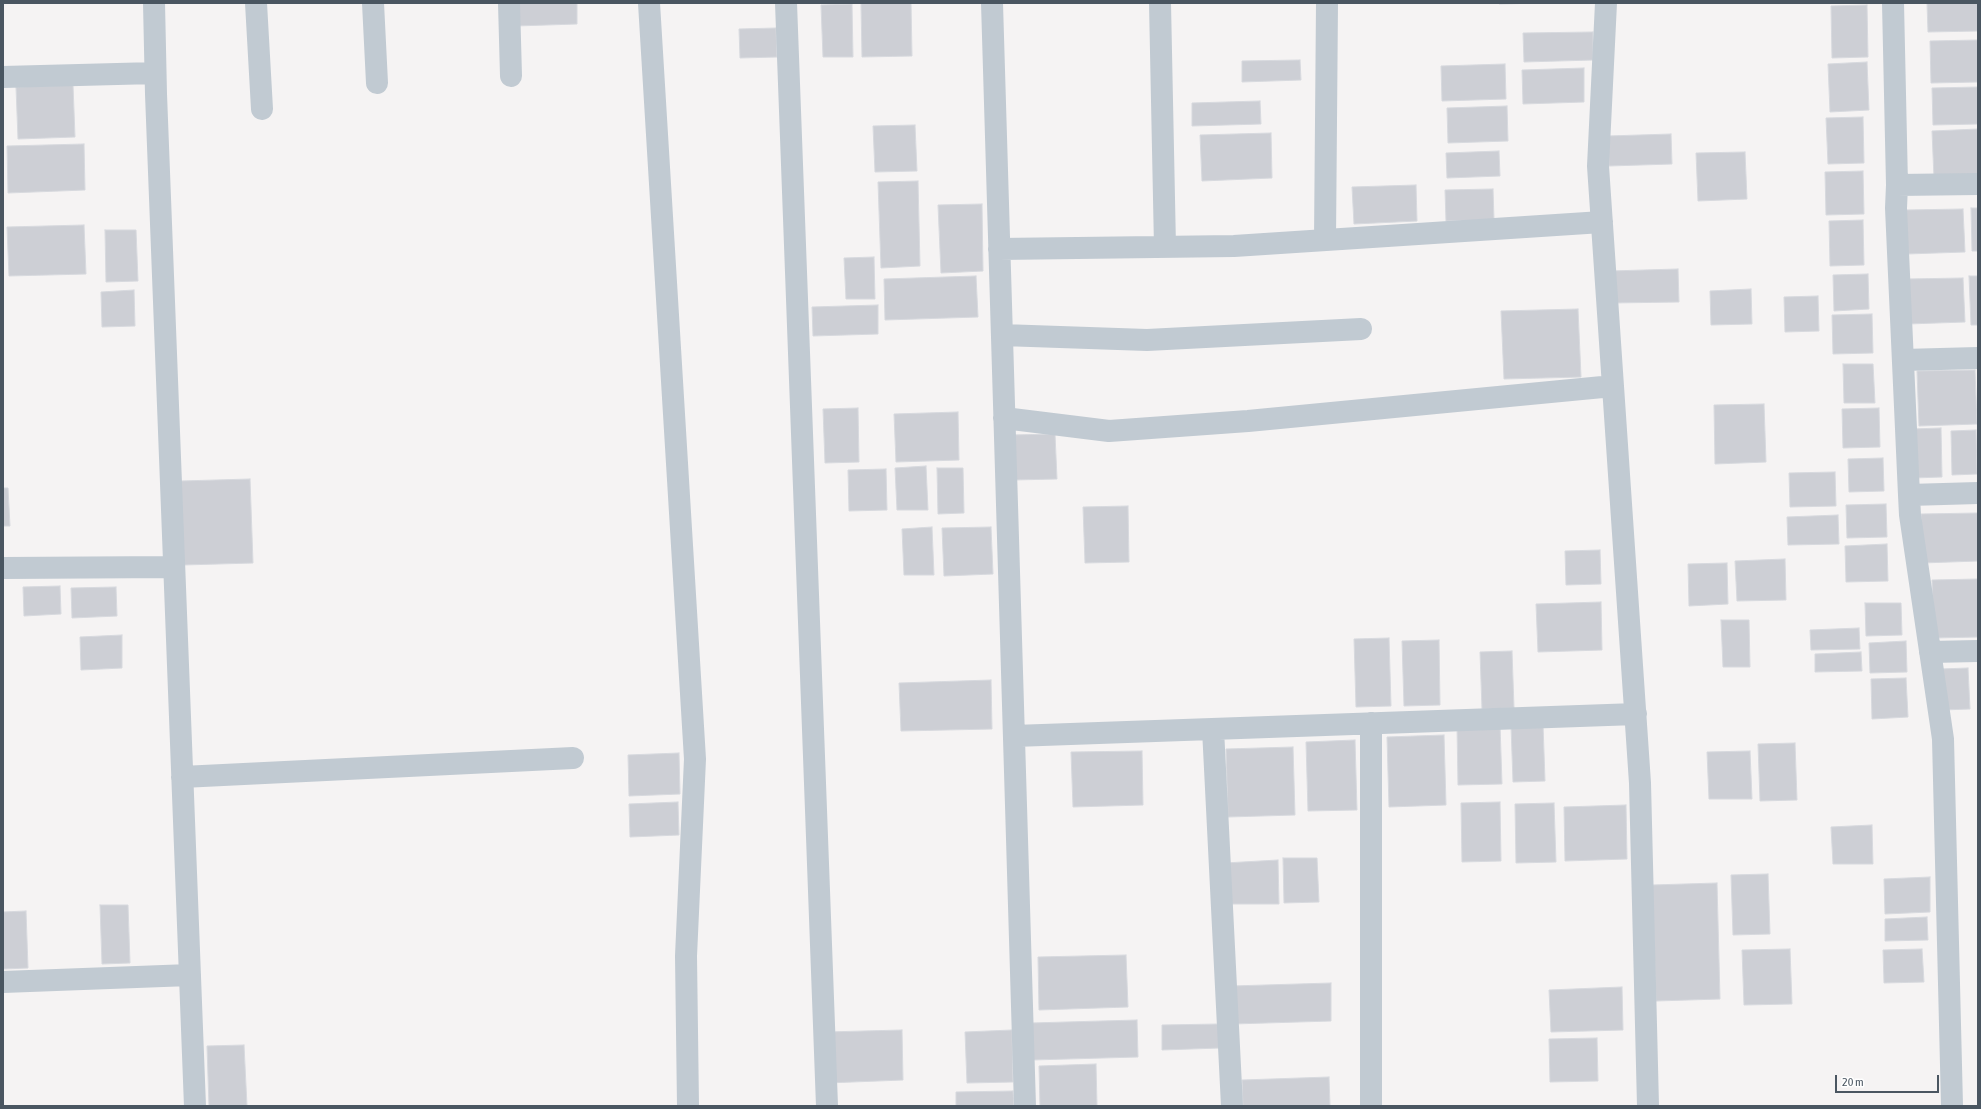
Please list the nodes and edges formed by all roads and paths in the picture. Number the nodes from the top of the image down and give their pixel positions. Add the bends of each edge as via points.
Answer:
1 (154, 3) edge
2 (256, 3) edge
3 (373, 3) edge
4 (509, 3) edge
5 (649, 3) edge
6 (786, 3) edge
7 (992, 3) edge
8 (1160, 3) edge
9 (1328, 3) edge
10 (1606, 3) edge
11 (1893, 3) edge
12 (155, 72) junction
13 (511, 76) dead end
14 (3, 77) edge
15 (377, 83) dead end
16 (262, 109) dead end
17 (1978, 184) edge
18 (1897, 186) junction
19 (1602, 222) junction
20 (1325, 240) junction
21 (1165, 247) junction
22 (999, 249) junction
23 (1361, 329) dead end
24 (1002, 334) junction
25 (1978, 358) edge
26 (1903, 360) junction
27 (1613, 386) junction
28 (1004, 418) junction
29 (1978, 493) edge
30 (1909, 495) junction
31 (174, 567) junction
32 (3, 568) edge
33 (1978, 651) edge
34 (1930, 652) junction
35 (1636, 714) junction
36 (1371, 724) junction
37 (1213, 729) junction
38 (1014, 736) junction
39 (573, 758) dead end
40 (182, 776) junction
41 (190, 975) junction
42 (3, 982) edge
43 (195, 1106) edge
44 (688, 1106) edge
45 (827, 1106) edge
46 (1025, 1106) edge
47 (1232, 1106) edge
48 (1371, 1106) edge
49 (1648, 1106) edge
50 (1952, 1106) edge

1 - 12 street
2 - 16 street
3 - 15 street
4 - 13 street
5 - 44 street via 695,759 686,956
6 - 45 street
7 - 22 street
8 - 21 street
9 - 20 street
10 - 19 street via 1598,166
11 - 18 street
12 - 14 street
12 - 31 street
17 - 18 street
18 - 26 street
19 - 20 street
19 - 27 street
20 - 21 street via 1234,246
21 - 22 street
22 - 24 street
23 - 24 street via 1147,340
24 - 28 street
25 - 26 street
26 - 30 street
27 - 28 street via 1248,421 1109,431
27 - 35 street
28 - 38 street
29 - 30 street
30 - 34 street
31 - 32 street
31 - 40 street
33 - 34 street
34 - 50 street via 1943,739
35 - 36 street
35 - 49 street
36 - 37 street
36 - 48 street
37 - 38 street
37 - 47 street
38 - 46 street
39 - 40 street
40 - 41 street
41 - 42 street
41 - 43 street

